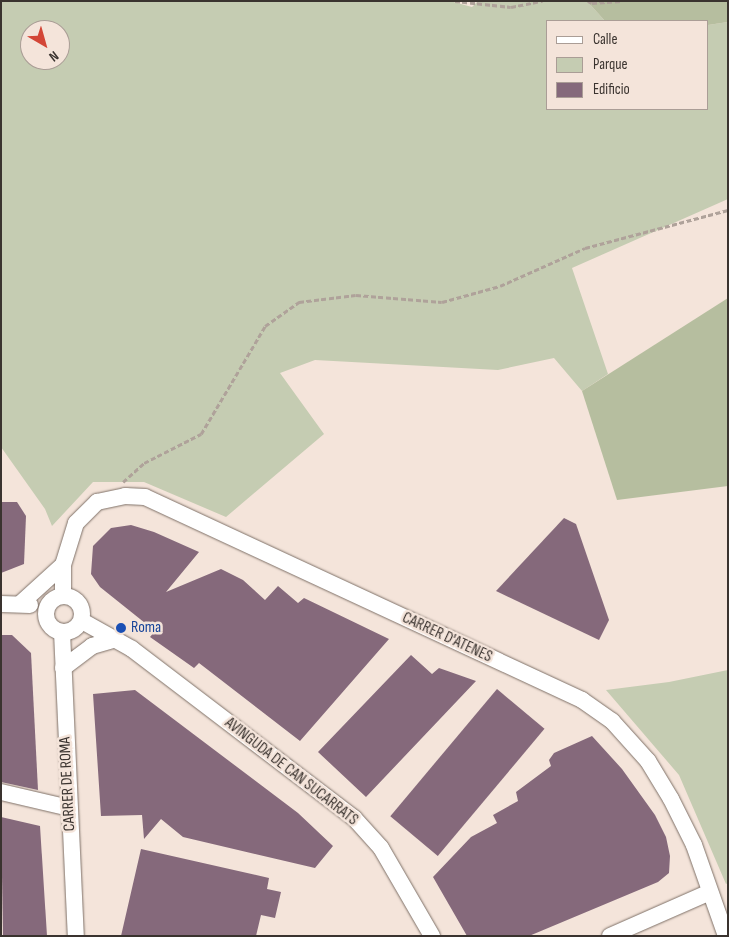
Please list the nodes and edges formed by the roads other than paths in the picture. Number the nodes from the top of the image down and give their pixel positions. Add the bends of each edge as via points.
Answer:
1 (63, 565) junction
2 (63, 596) junction
3 (1, 604) edge
4 (20, 604) junction
5 (48, 607) junction
6 (82, 620) junction
7 (62, 632) junction
8 (116, 639) junction
9 (63, 668) junction
10 (1, 792) edge
11 (69, 808) junction
12 (710, 892) junction
13 (76, 936) edge
14 (432, 936) edge
15 (610, 936) edge
16 (726, 936) edge

1 - 2 street
1 - 4 street
1 - 12 street, CARRER D'ATENES via 76,523 97,502 125,496 145,497 589,706 612,721 648,762 694,845
2 - 5 street via 52,600
2 - 6 street via 79,603
3 - 4 street
4 - 5 street
5 - 7 street via 48,622
6 - 7 street via 74,630
6 - 8 street, AVINGUDA DE CAN SUCARRATS
7 - 9 street, CARRER DE ROMA
8 - 9 street via 92,646
8 - 14 street, AVINGUDA DE CAN SUCARRATS via 354,818 381,848
9 - 11 street, CARRER DE ROMA
10 - 11 street
11 - 13 street, CARRER DE ROMA
12 - 15 street
12 - 16 street, CARRER D'ATENES

